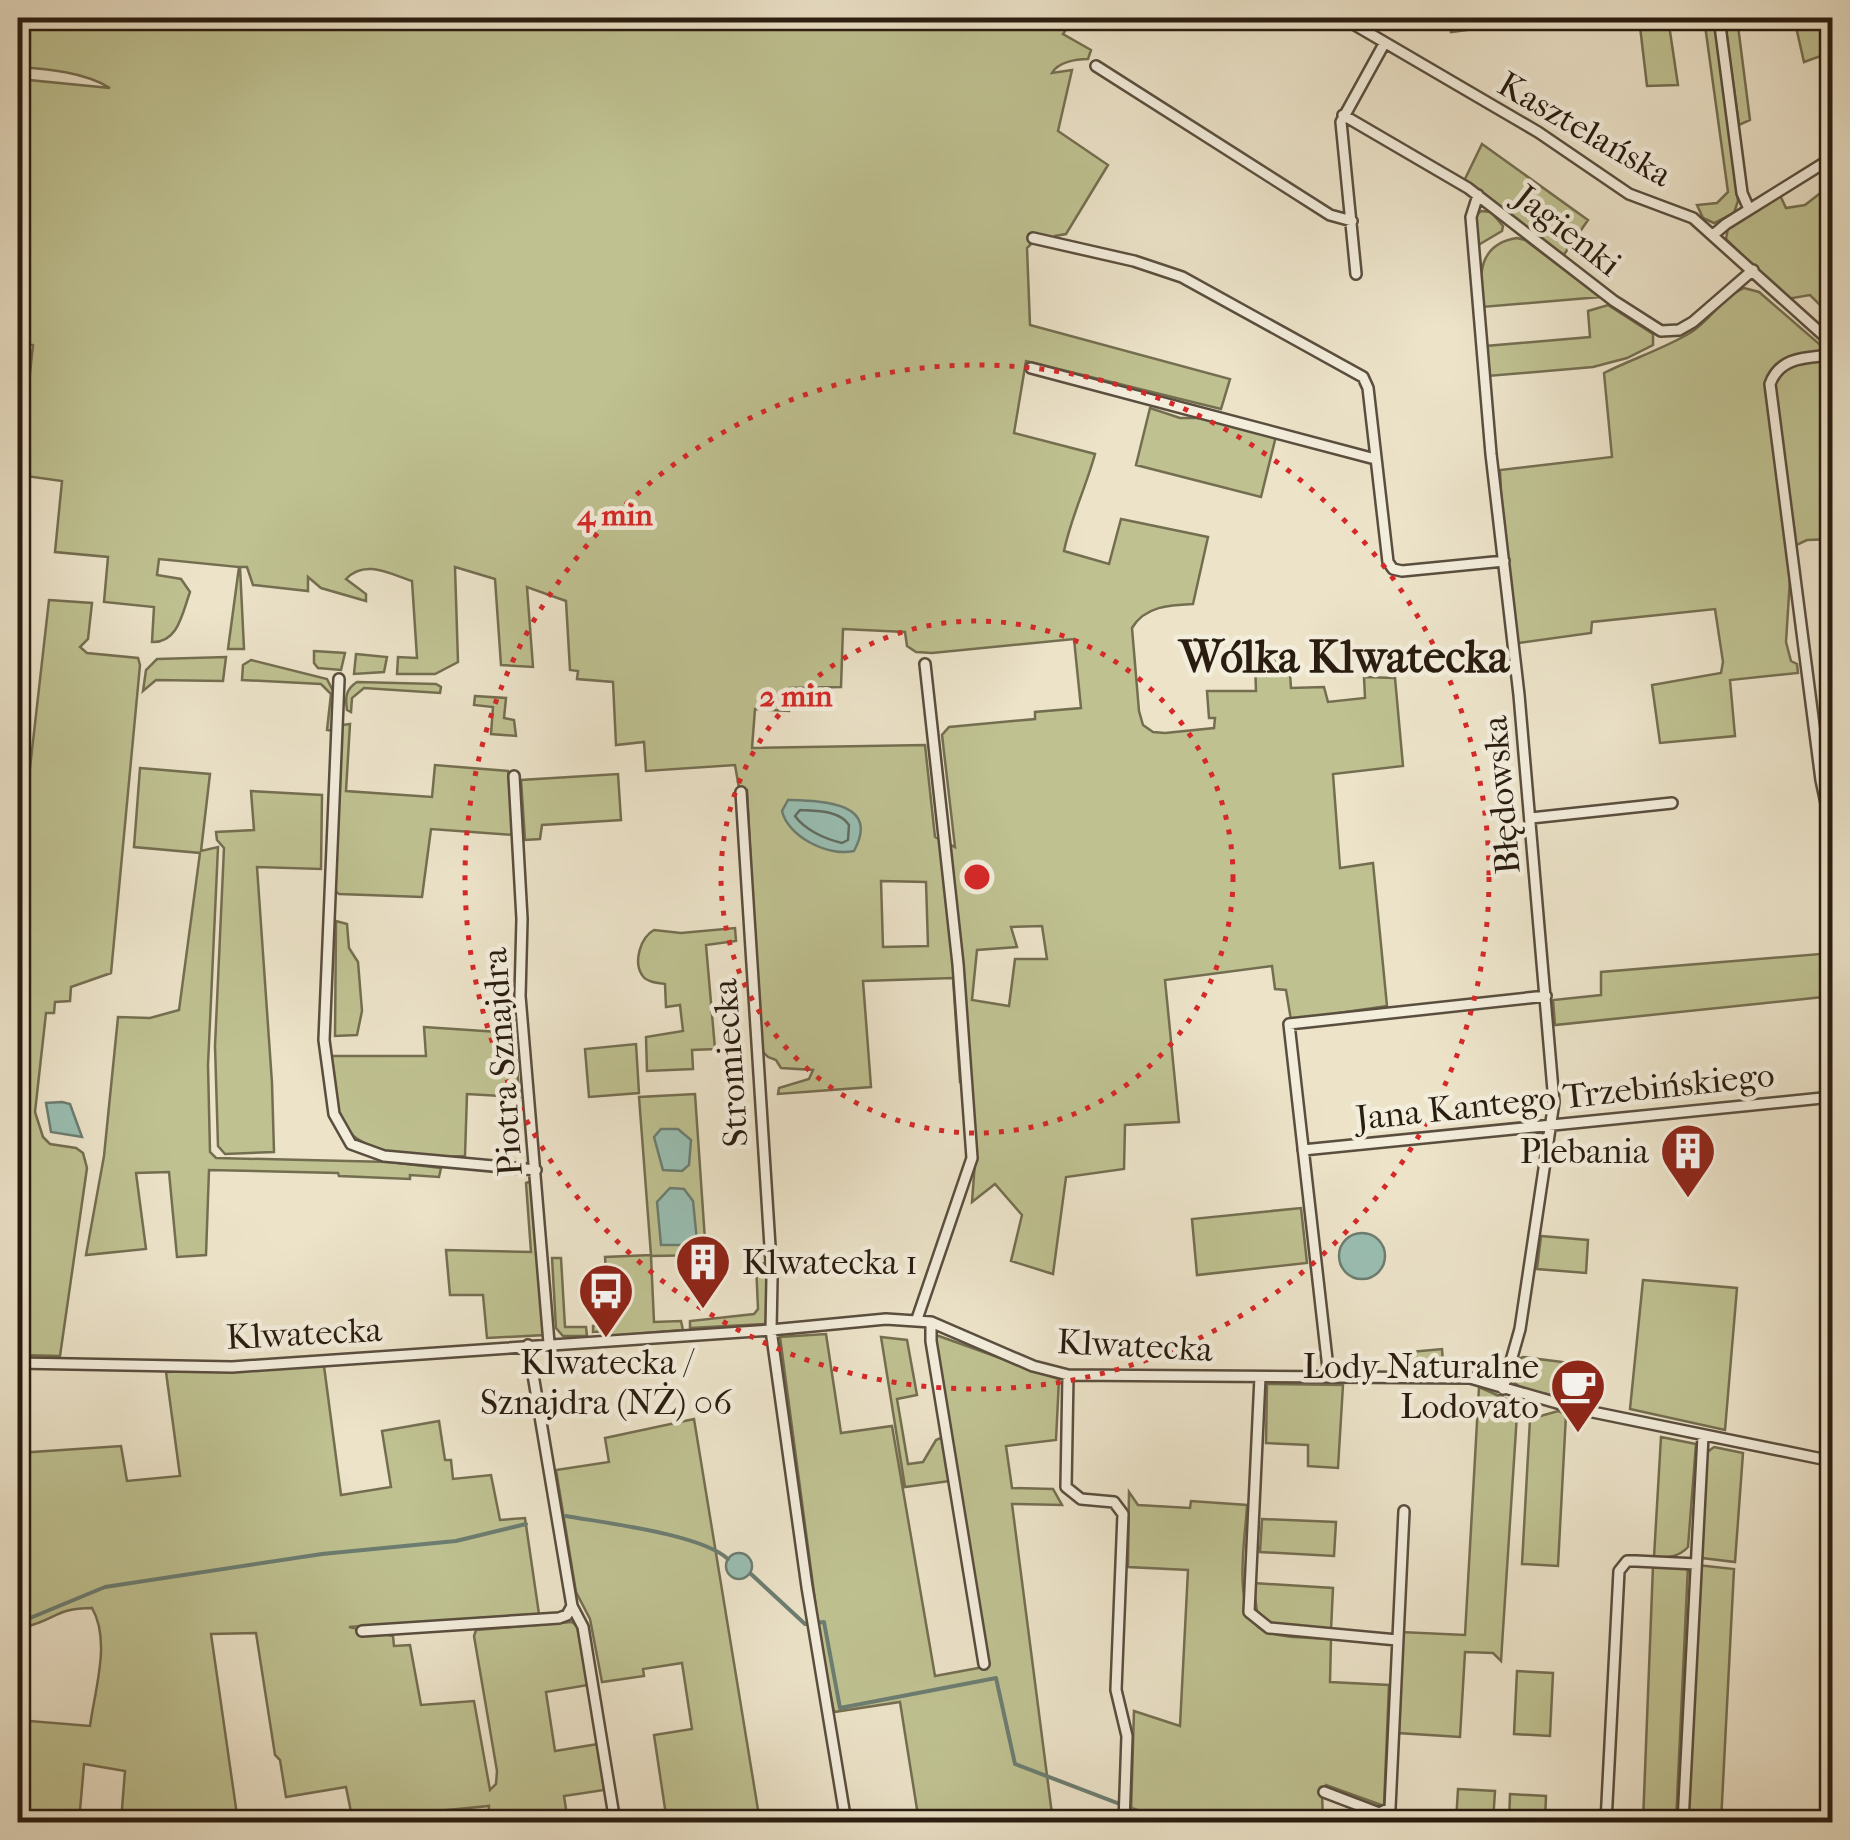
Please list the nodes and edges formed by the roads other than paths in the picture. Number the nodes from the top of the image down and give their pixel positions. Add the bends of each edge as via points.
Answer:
1 (1343, 18) edge
2 (1719, 18) edge
3 (1384, 44) junction
4 (1096, 66) dead end
5 (1343, 115) junction
6 (1832, 158) edge
7 (1478, 196) junction
8 (1750, 209) junction
9 (1352, 220) junction
10 (1713, 235) junction
11 (1033, 238) dead end
12 (1753, 270) junction
13 (1356, 274) dead end
14 (1832, 343) edge
15 (1832, 355) edge
16 (1030, 368) dead end
17 (1375, 459) junction
18 (1504, 560) junction
19 (925, 664) dead end
20 (339, 679) dead end
21 (514, 776) dead end
22 (742, 792) dead end
23 (1672, 804) dead end
24 (1531, 818) junction
25 (1832, 831) edge
26 (1546, 996) junction
27 (1832, 1096) edge
28 (1549, 1126) junction
29 (1303, 1150) junction
30 (536, 1170) junction
31 (917, 1320) junction
32 (931, 1322) junction
33 (771, 1330) junction
34 (550, 1344) junction
35 (528, 1345) junction
36 (18, 1363) edge
37 (1068, 1376) junction
38 (1260, 1377) junction
39 (1329, 1377) junction
40 (1503, 1388) junction
41 (1703, 1436) junction
42 (1832, 1461) edge
43 (1404, 1511) dead end
44 (1696, 1564) junction
45 (572, 1606) junction
46 (362, 1630) dead end
47 (1397, 1640) junction
48 (984, 1664) dead end
49 (1324, 1792) dead end
50 (616, 1822) edge
51 (846, 1822) edge
52 (1124, 1822) edge
53 (1606, 1822) edge
54 (1683, 1822) edge

1 - 3 street, Kasztelańska
2 - 8 street via 1742,193
3 - 5 street
3 - 10 street, Kasztelańska via 1538,132 1629,194 1687,215
4 - 9 street via 1330,215
5 - 7 street, Jagienki
5 - 9 street
6 - 8 street
7 - 12 street, Jagienki via 1660,331 1694,322
7 - 18 street, Błędowska via 1471,218
8 - 10 street
9 - 13 street
10 - 12 street, Kasztelańska
11 - 17 street via 1182,277 1357,373 1366,382
12 - 14 street, Kasztelańska
15 - 25 street via 1785,363 1770,384
16 - 17 street
17 - 18 street via 1386,555 1394,568
18 - 24 street, Błędowska
19 - 31 street via 972,1158
20 - 30 street via 324,1040 334,1114 351,1144 384,1156
21 - 30 street, Piotra Sznajdra via 520,996
22 - 33 street, Stromiecka
23 - 24 street
24 - 26 street, Błędowska
26 - 28 street, Błędowska via 1554,1102
26 - 29 street via 1290,1024
27 - 28 street, Jana Kantego Trzebińskiego
28 - 29 street, Jana Kantego Trzebińskiego
28 - 40 street, Błędowska via 1520,1329
29 - 39 street
30 - 34 street, Piotra Sznajdra
31 - 32 street, Klwatecka
31 - 33 street, Klwatecka
32 - 37 street, Klwatecka
32 - 48 street
33 - 34 street, Klwatecka
33 - 51 street, Stromiecka
34 - 35 street, Klwatecka
35 - 36 street, Klwatecka via 232,1367
35 - 45 street
37 - 38 street, Klwatecka
37 - 52 street via 1066,1487 1081,1499 1114,1502 1123,1514 1116,1690 1126,1726
38 - 39 street, Klwatecka
38 - 47 street via 1249,1612 1269,1628
39 - 40 street, Klwatecka via 1470,1378
40 - 41 street, Klwatecka
41 - 42 street, Klwatecka
41 - 44 street
43 - 47 street
44 - 53 street via 1636,1561 1619,1570
44 - 54 street
45 - 46 street via 559,1618
45 - 50 street via 583,1627
47 - 49 street via 1390,1808 1379,1813

